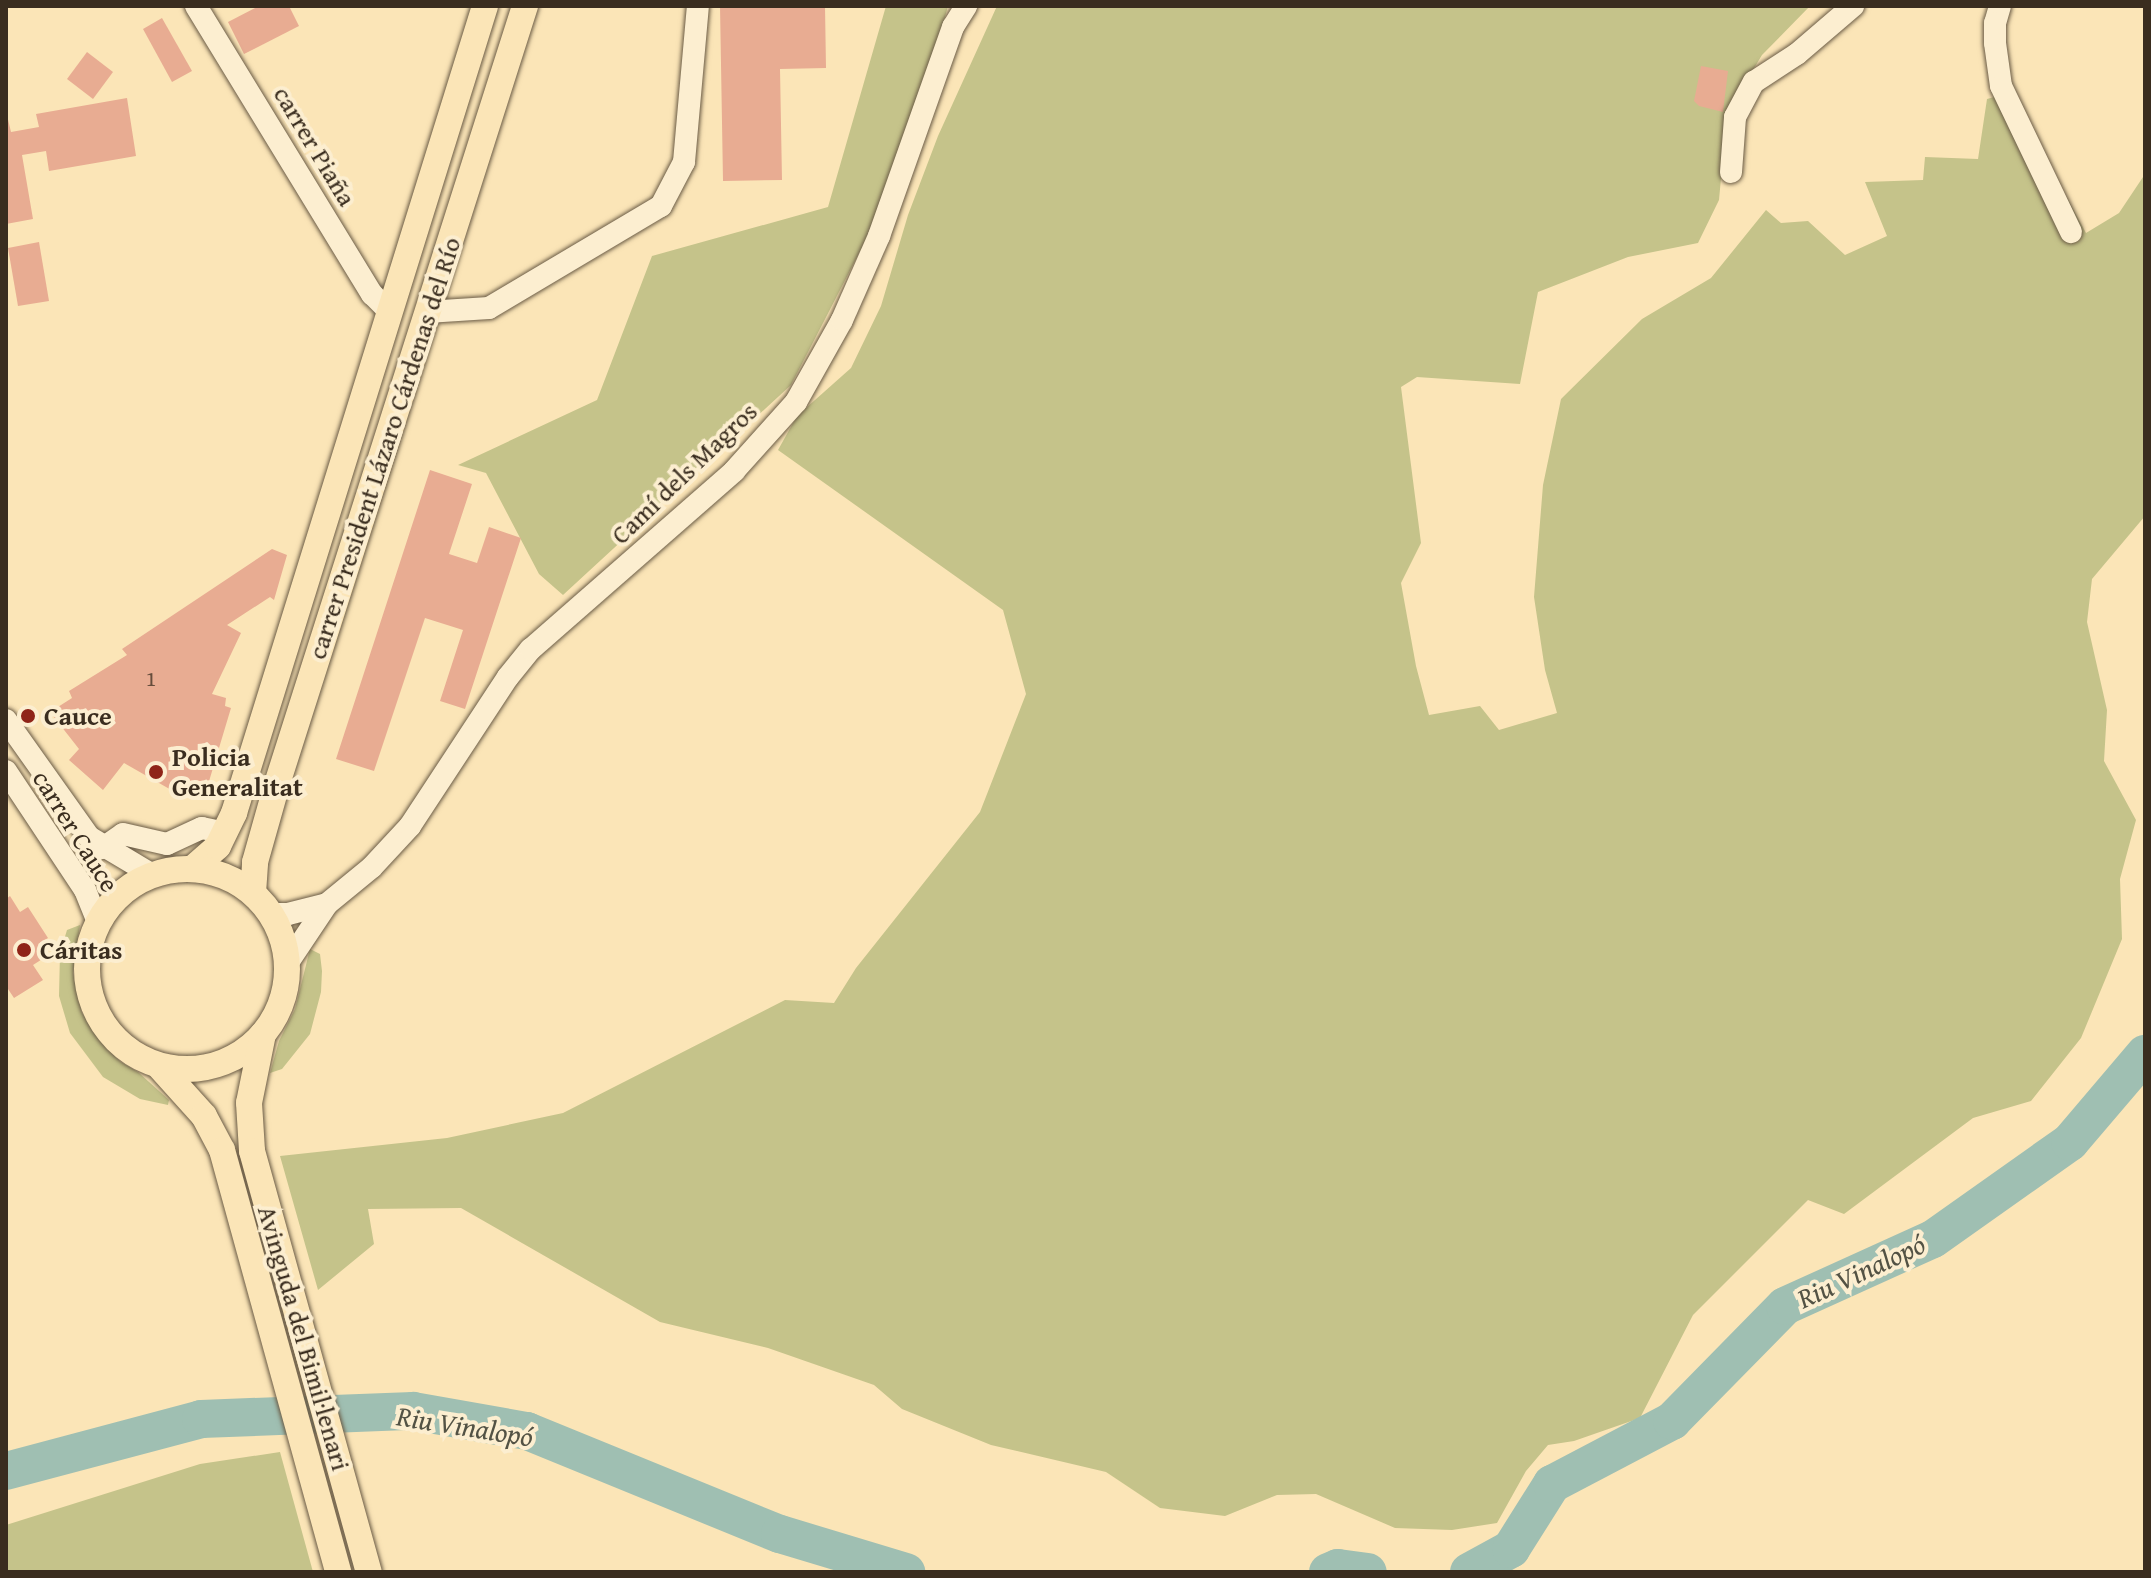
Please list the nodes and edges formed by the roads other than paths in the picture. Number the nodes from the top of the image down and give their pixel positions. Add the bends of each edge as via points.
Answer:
1 (196, 6) edge
2 (485, 6) edge
3 (525, 6) edge
4 (698, 6) edge
5 (966, 6) edge
6 (1853, 6) edge
7 (2000, 6) edge
8 (1731, 172) dead end
9 (2071, 232) dead end
10 (390, 312) junction
11 (427, 312) junction
12 (6, 720) edge
13 (6, 771) edge
14 (225, 833) junction
15 (103, 848) junction
16 (193, 868) junction
17 (151, 874) junction
18 (253, 893) junction
19 (327, 904) junction
20 (271, 914) junction
21 (98, 922) junction
22 (287, 964) junction
23 (263, 1034) junction
24 (159, 1066) junction
25 (338, 1572) edge
26 (369, 1572) edge

1 - 10 street, carrer Piaña via 372,294
2 - 10 main road, carrer President Lázaro Cárdenas del Río
3 - 11 main road, carrer President Lázaro Cárdenas del Río
4 - 11 street via 684,162 661,206 489,308
5 - 19 street, Camí dels Magros via 953,27 879,236 842,320 796,402 734,471 531,649 410,826
6 - 8 street via 1809,45 1754,82 1735,117
7 - 9 street via 1995,23 2001,86
10 - 14 main road, carrer President Lázaro Cárdenas del Río
11 - 18 main road, carrer President Lázaro Cárdenas del Río via 273,798 255,862
12 - 15 street, carrer Cauce via 65,808
13 - 21 street, carrer Cauce via 85,890
14 - 15 street via 202,828 167,844 123,834
14 - 16 main road, carrer President Lázaro Cárdenas del Río
15 - 17 street, carrer Cauce
16 - 17 main road
16 - 18 main road via 225,876
17 - 21 main road via 115,899
18 - 20 main road
19 - 20 street, Camí dels Magros
19 - 22 street, Camí dels Magros
20 - 22 main road
21 - 24 main road via 87,958 93,1005 119,1043
22 - 23 main road via 281,1002
23 - 24 main road via 238,1055 208,1067
23 - 26 main road, Avinguda del Bimil·lenari via 249,1103 252,1151
24 - 25 main road, Avinguda del Bimil·lenari via 204,1116 222,1150

